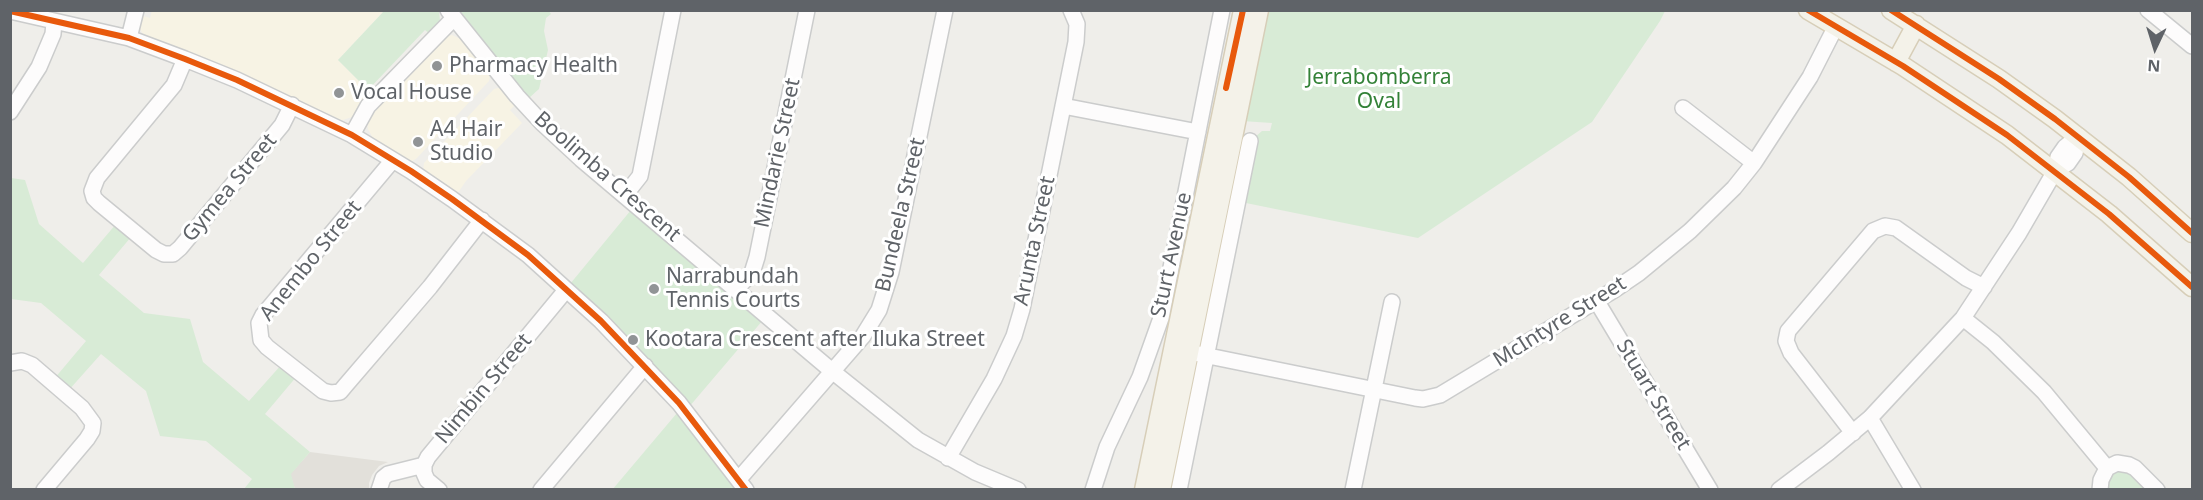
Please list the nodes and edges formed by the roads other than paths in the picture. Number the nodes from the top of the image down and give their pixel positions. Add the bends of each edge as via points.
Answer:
1 (136, 10) edge
2 (673, 10) edge
3 (807, 10) edge
4 (945, 10) edge
5 (1071, 10) edge
6 (1222, 10) edge
7 (1243, 10) edge
8 (1258, 10) edge
9 (1808, 10) edge
10 (1891, 10) edge
11 (10, 11) edge
12 (2150, 11) edge
13 (451, 15) edge
14 (54, 22) junction
15 (1836, 26) junction
16 (1921, 28) junction
17 (129, 38) junction
18 (2193, 46) edge
19 (185, 59) junction
20 (1900, 64) junction
21 (18, 91) edge
22 (292, 105) junction
23 (1063, 106) junction
24 (1683, 108) dead end
25 (10, 112) edge
26 (1198, 132) junction
27 (352, 135) junction
28 (2079, 136) junction
29 (1250, 141) dead end
30 (393, 159) junction
31 (1754, 163) junction
32 (2055, 171) junction
33 (625, 195) junction
34 (482, 220) junction
35 (2193, 233) edge
36 (1984, 287) junction
37 (2193, 287) edge
38 (736, 289) junction
39 (566, 290) junction
40 (1596, 300) junction
41 (1392, 302) dead end
42 (1963, 318) junction
43 (1189, 352) junction
44 (10, 363) edge
45 (645, 366) junction
46 (832, 371) junction
47 (1374, 391) junction
48 (1870, 418) junction
49 (1853, 433) junction
50 (948, 458) junction
51 (424, 465) junction
52 (2107, 468) junction
53 (742, 484) edge
54 (429, 486) edge
55 (44, 489) edge
56 (379, 489) edge
57 (541, 489) edge
58 (1018, 489) edge
59 (1093, 489) edge
60 (1144, 489) edge
61 (1161, 489) edge
62 (1179, 489) edge
63 (1353, 489) edge
64 (1710, 489) edge
65 (1779, 489) edge
66 (1913, 489) edge
67 (2100, 489) edge
68 (2157, 489) edge

1 - 17 street
2 - 33 street via 640,176
3 - 38 street, Mindarie Street via 757,257 752,273
4 - 46 street, Bundeela Street via 891,272 879,310 863,336
5 - 23 street, Arunta Street via 1077,24 1076,42
6 - 26 street, Sturt Avenue
7 - 43 main road, Sturt Avenue
8 - 43 main road, Sturt Avenue
9 - 15 main road
10 - 16 main road
11 - 14 street
12 - 18 street
13 - 27 street via 368,106
13 - 33 street, Boolimba Crescent via 542,123
14 - 17 street
14 - 21 street via 53,34 33,80
15 - 20 main road
15 - 31 street, McIntyre Street via 1810,77
16 - 20 main road
16 - 28 main road
17 - 19 street
19 - 22 street
19 - 22 street, Gymea Street via 174,85 97,178 92,191 99,203 164,254 173,254 180,248 282,125
20 - 32 main road
21 - 25 street
22 - 27 street
23 - 26 street
23 - 50 street, Arunta Street via 1014,336
24 - 31 street
26 - 59 street, Sturt Avenue via 1161,318
27 - 30 street
28 - 32 street via 2075,153
28 - 35 main road
29 - 43 street, Sturt Avenue
30 - 34 street
30 - 34 street, Anembo Street via 259,323 261,340 267,347 323,391 339,392 345,386
31 - 40 street, McIntyre Street via 1690,231 1639,273
32 - 36 street
32 - 37 main road
33 - 38 street, Boolimba Crescent
34 - 39 street
36 - 42 street
36 - 49 street via 1896,228 1885,226 1873,231 1788,331 1786,341 1791,353
38 - 46 street, Boolimba Crescent
39 - 45 street
39 - 51 street, Nimbin Street
40 - 47 street, McIntyre Street via 1440,395 1423,399
40 - 64 street, Stuart Street
41 - 47 street
42 - 48 street
42 - 52 street via 2044,392
43 - 47 street, McIntyre Street
43 - 60 main road, Sturt Avenue
43 - 61 main road, Sturt Avenue
43 - 62 street, Sturt Avenue
44 - 55 street via 22,361 32,365 82,408 93,423 87,439
45 - 53 street
45 - 57 street
46 - 50 street, Boolimba Crescent via 918,440
46 - 53 street, Bundeela Street
47 - 63 street
48 - 49 street
48 - 66 street
49 - 65 street
50 - 58 street, Boolimba Crescent
51 - 54 street, Nimbin Street
51 - 56 street via 388,474
52 - 67 street
52 - 68 street via 2117,463 2130,465

